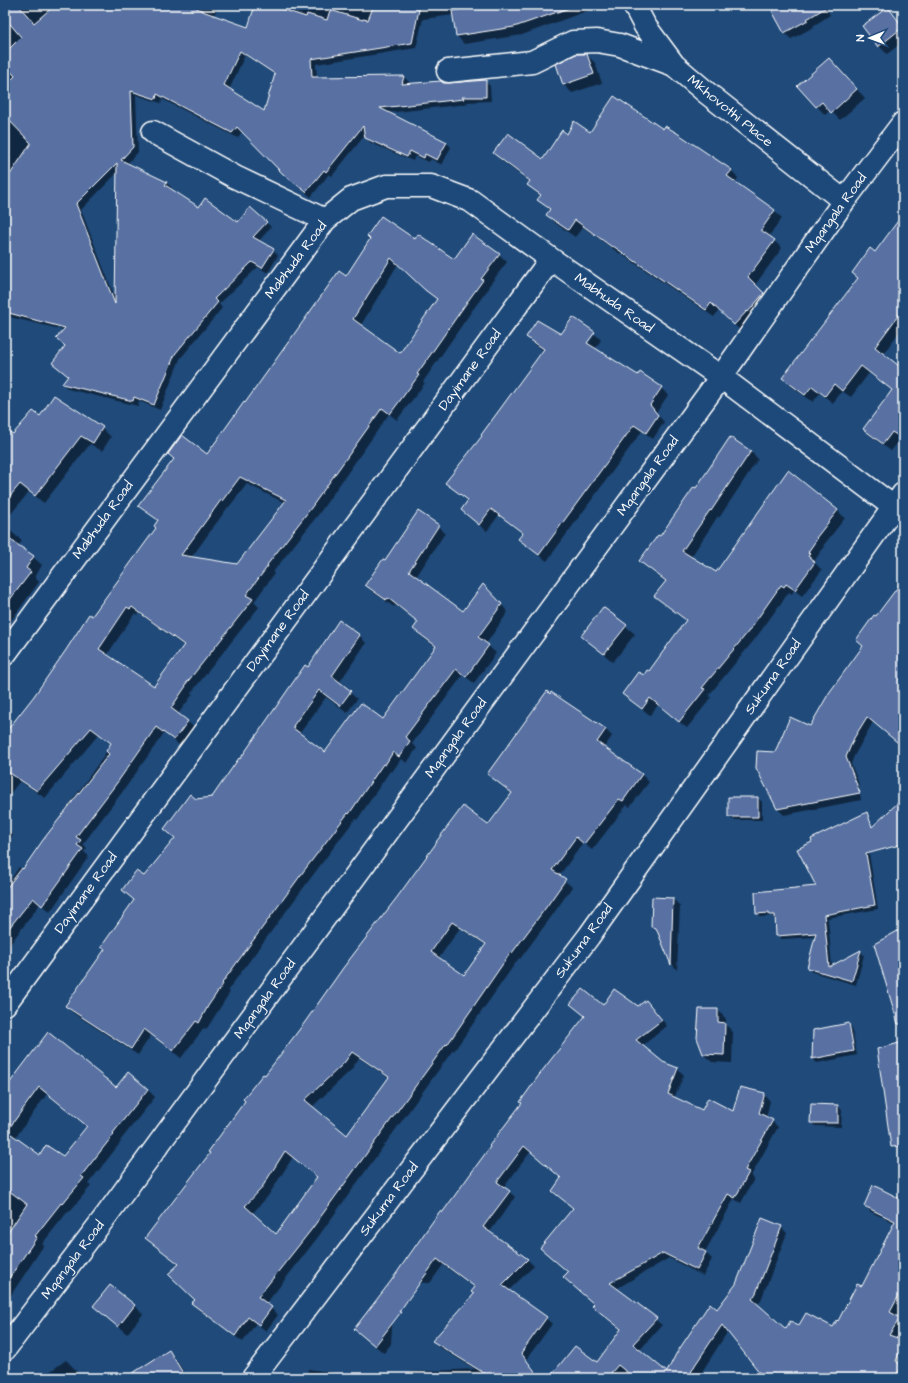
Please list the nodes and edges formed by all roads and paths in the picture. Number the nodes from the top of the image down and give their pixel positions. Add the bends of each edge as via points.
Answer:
1 (634, 5) edge
2 (674, 65) junction
3 (448, 71) dead end
4 (903, 123) edge
5 (153, 132) dead end
6 (844, 201) junction
7 (325, 220) junction
8 (551, 259) junction
9 (721, 377) junction
10 (900, 505) edge
11 (5, 654) edge
12 (5, 1004) edge
13 (5, 1349) edge
14 (253, 1378) edge

1 - 2 street, Mkhovothi Place via 644,26
2 - 3 street via 620,45 597,41 572,42 532,62
2 - 6 street, Mkhovothi Place
4 - 6 street, Mqangala Road
5 - 7 street via 235,177
6 - 9 street, Mqangala Road
7 - 8 street, Mabhuda Road via 351,199 386,186 431,186 471,201
7 - 11 street, Mabhuda Road
8 - 9 street, Mabhuda Road
8 - 12 street, Dayimane Road
9 - 10 street, Mabhuda Road
9 - 13 street, Mqangala Road via 106,1216
10 - 14 street, Sukuma Road via 589,936

